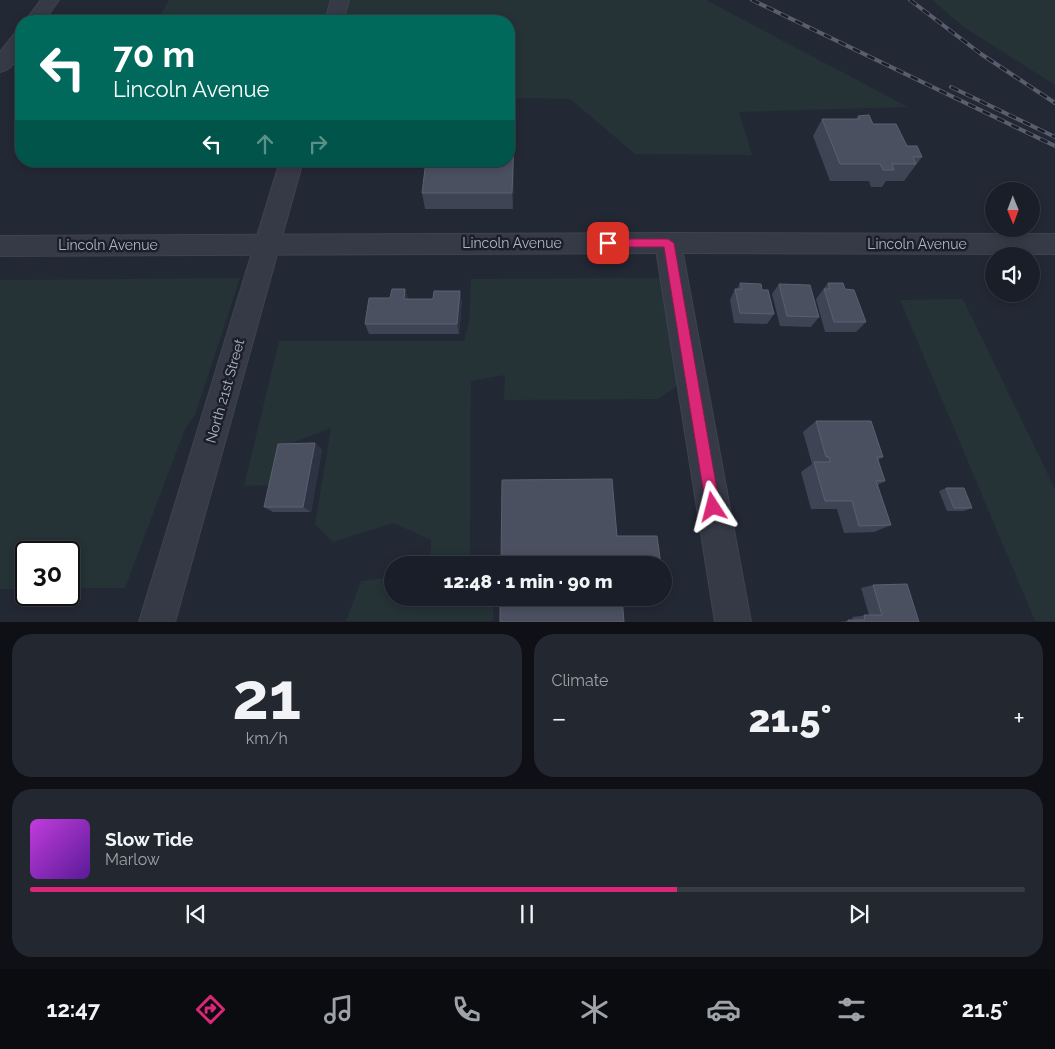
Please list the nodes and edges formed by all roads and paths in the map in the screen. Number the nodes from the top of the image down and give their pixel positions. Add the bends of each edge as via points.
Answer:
1 (50, 0) edge
2 (340, 0) edge
3 (39, 15) edge
4 (336, 15) edge
5 (15, 46) edge
6 (0, 66) edge
7 (290, 167) edge
8 (668, 243) junction
9 (268, 244) junction
10 (1055, 244) edge
11 (0, 246) edge
12 (158, 622) edge
13 (733, 622) edge

1 - 3 street
2 - 4 street
5 - 6 street
7 - 9 street, North 21st Street
8 - 9 street, Lincoln Avenue
8 - 10 street, Lincoln Avenue
8 - 13 street
9 - 11 street, Lincoln Avenue
9 - 12 street, North 21st Street

